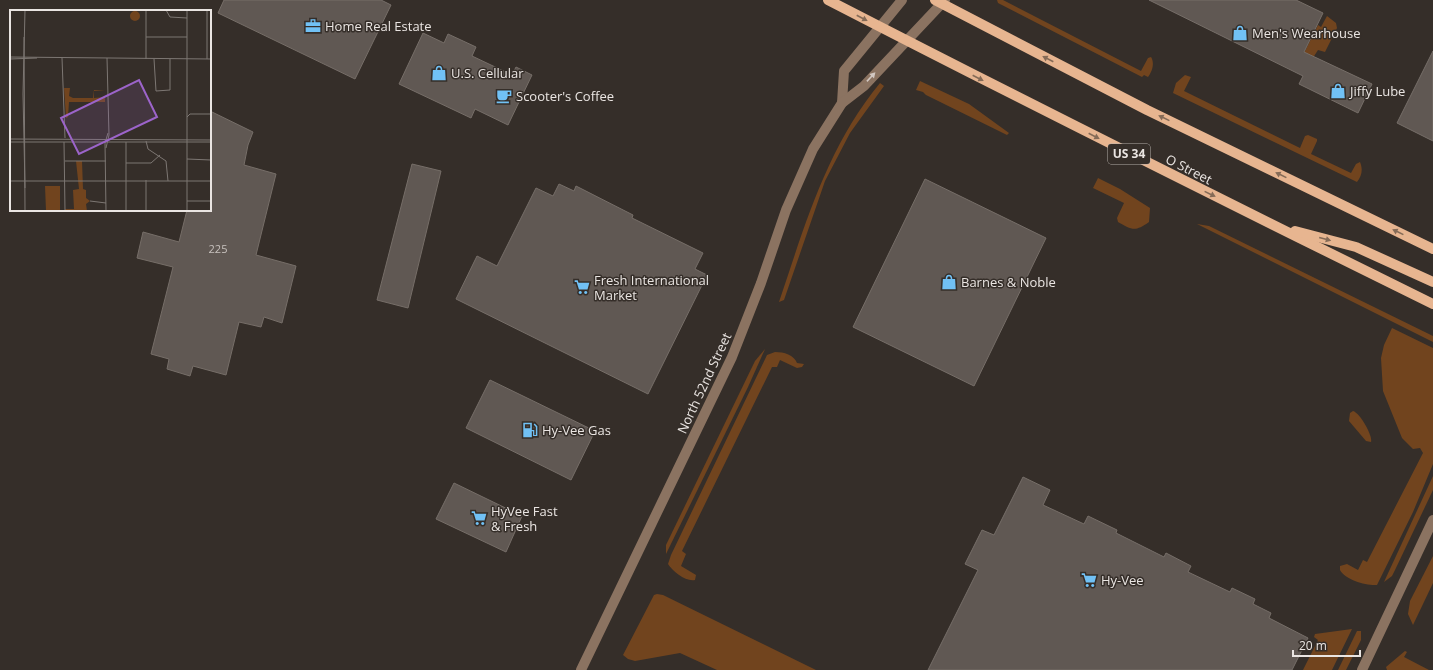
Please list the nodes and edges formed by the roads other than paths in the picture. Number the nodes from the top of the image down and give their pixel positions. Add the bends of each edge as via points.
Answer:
1 (828, 0) edge
2 (902, 0) edge
3 (940, 1) edge
4 (879, 27) junction
5 (905, 41) junction
6 (842, 103) junction
7 (1274, 226) junction
8 (1433, 249) edge
9 (1433, 282) edge
10 (1433, 304) edge
11 (1433, 520) edge
12 (581, 670) edge
13 (1362, 670) edge

1 -> 4 main road, O Street / US 34
2 - 4 street, North 52nd Street
3 - 5 street, North 52nd Street
8 -> 3 main road via 1147,110
4 - 5 main road, O Street / US 34
4 - 6 street, North 52nd Street via 844,71
6 -> 5 street, North 52nd Street via 864,86
5 -> 7 main road, O Street / US 34
6 - 12 street, North 52nd Street via 802,171 732,357
7 -> 9 main road via 1356,247
7 - 10 main road, O Street / US 34
11 - 13 street

